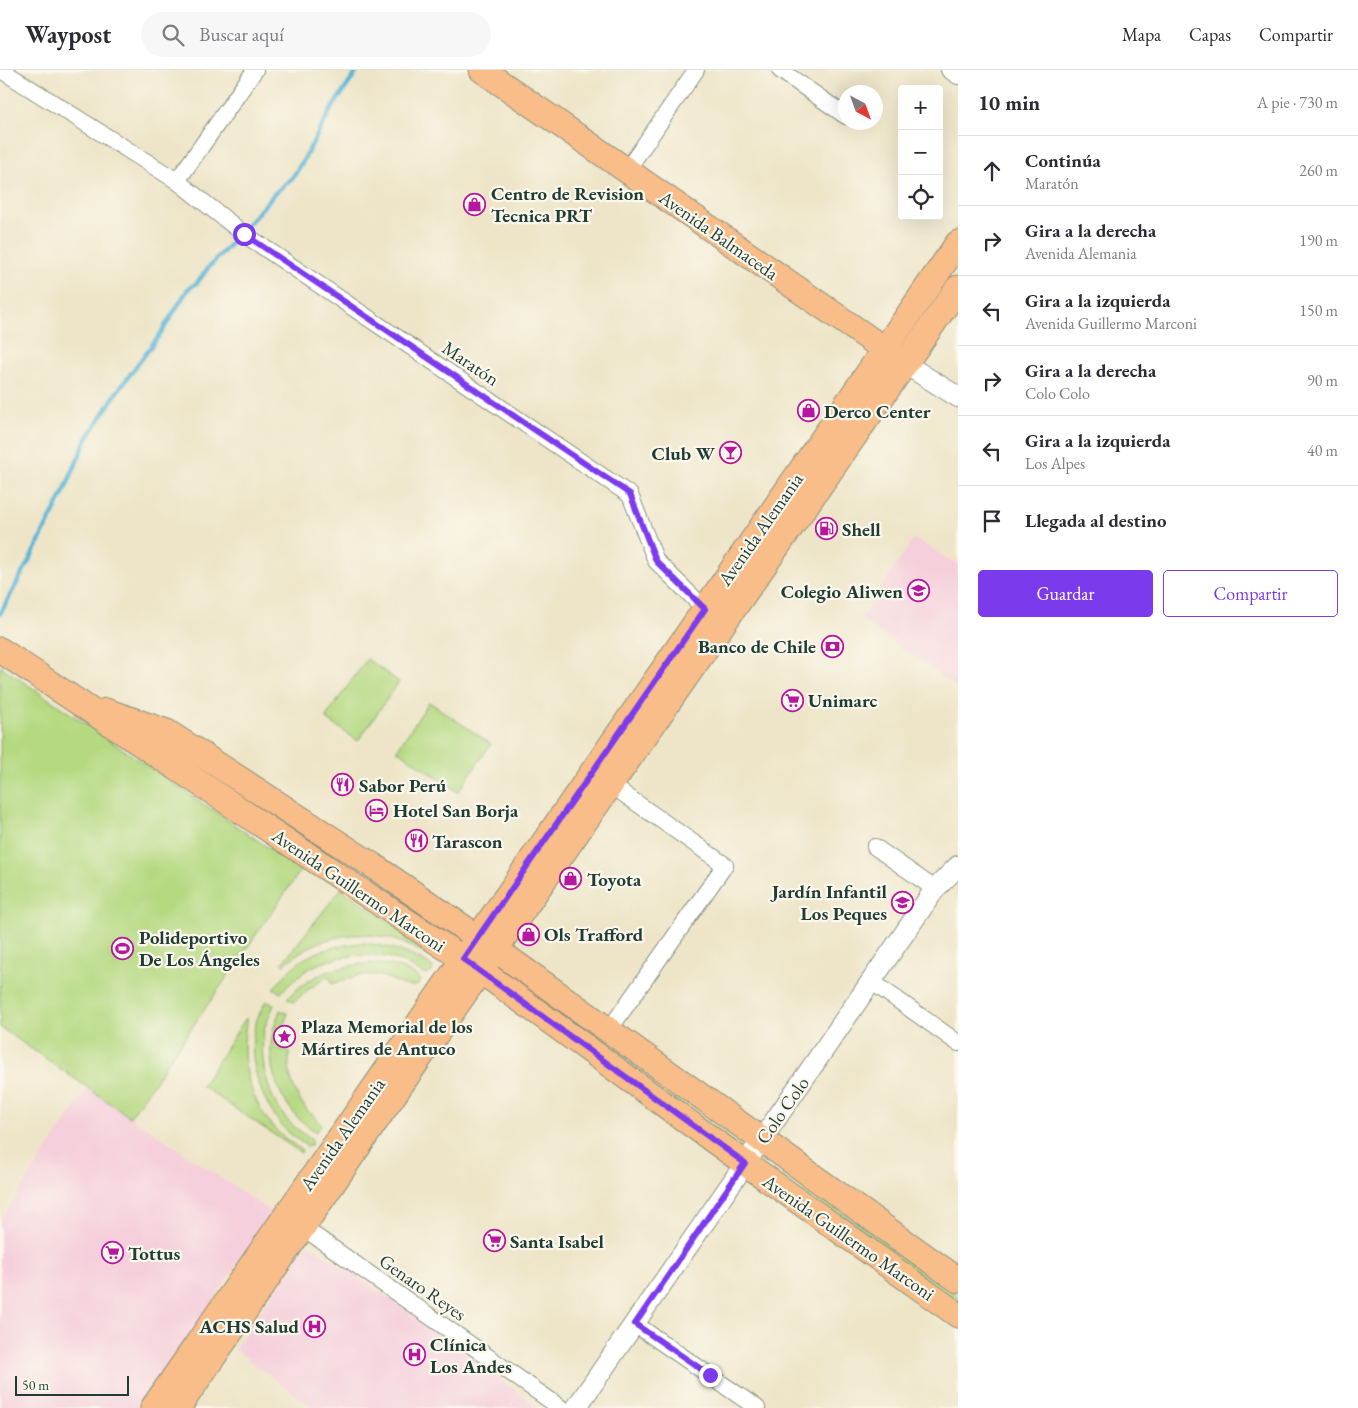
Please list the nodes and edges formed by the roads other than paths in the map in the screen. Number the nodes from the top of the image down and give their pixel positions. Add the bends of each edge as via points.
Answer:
1 (1, 70) edge
2 (255, 70) edge
3 (482, 70) edge
4 (696, 70) edge
5 (780, 70) edge
6 (949, 70) edge
7 (958, 76) edge
8 (838, 110) edge
9 (627, 170) junction
10 (178, 181) junction
11 (958, 243) edge
12 (958, 288) edge
13 (884, 349) junction
14 (905, 364) junction
15 (958, 397) edge
16 (705, 609) junction
17 (0, 650) edge
18 (73, 700) junction
19 (610, 784) junction
20 (270, 798) junction
21 (255, 821) junction
22 (875, 847) dead end
23 (372, 865) junction
24 (958, 866) edge
25 (357, 889) junction
26 (935, 889) junction
27 (486, 944) junction
28 (472, 965) junction
29 (871, 982) junction
30 (609, 1030) junction
31 (958, 1043) edge
32 (762, 1139) junction
33 (745, 1163) junction
34 (294, 1221) junction
35 (958, 1280) edge
36 (958, 1315) edge
37 (635, 1324) junction
38 (153, 1408) edge
39 (178, 1408) edge
40 (561, 1408) edge
41 (576, 1408) edge
42 (757, 1408) edge

1 - 10 street, Maratón
2 - 10 street
3 - 9 main road, Avenida Balmaceda
4 - 9 street
5 - 8 street
6 - 7 street
9 - 13 main road, Avenida Balmaceda
10 - 16 street, Maratón via 244,234 630,494 656,561
11 - 13 main road, Avenida Alemania
12 - 14 main road, Avenida Alemania
13 - 14 main road, Avenida Balmaceda
13 - 16 main road, Avenida Alemania
14 - 15 street, Avenida Balmaceda
14 - 19 main road, Avenida Alemania
16 - 27 main road, Avenida Alemania
17 - 18 main road, Avenida Guillermo Marconi
18 - 20 main road, Avenida Guillermo Marconi via 167,732
18 - 21 main road, Avenida Guillermo Marconi
19 - 27 main road, Avenida Alemania
19 - 30 street via 726,865
20 - 21 main road
20 - 23 main road, Avenida Guillermo Marconi
21 - 25 main road, Avenida Guillermo Marconi
22 - 26 street
23 - 25 main road
23 - 27 main road, Avenida Guillermo Marconi
24 - 26 street, Colo Colo
25 - 28 main road, Avenida Guillermo Marconi
26 - 29 street, Colo Colo
27 - 28 main road, Avenida Alemania
27 - 30 main road, Avenida Guillermo Marconi
28 - 33 main road, Avenida Guillermo Marconi
28 - 34 main road, Avenida Alemania
29 - 31 street
29 - 32 street, Colo Colo
30 - 32 main road, Avenida Guillermo Marconi
32 - 33 street, Colo Colo
32 - 35 main road, Avenida Guillermo Marconi
33 - 36 main road, Avenida Guillermo Marconi
33 - 37 street, Colo Colo
34 - 38 main road, Avenida Alemania
34 - 39 main road, Avenida Alemania
34 - 40 street, Genaro Reyes
37 - 41 street, Colo Colo
37 - 42 street

